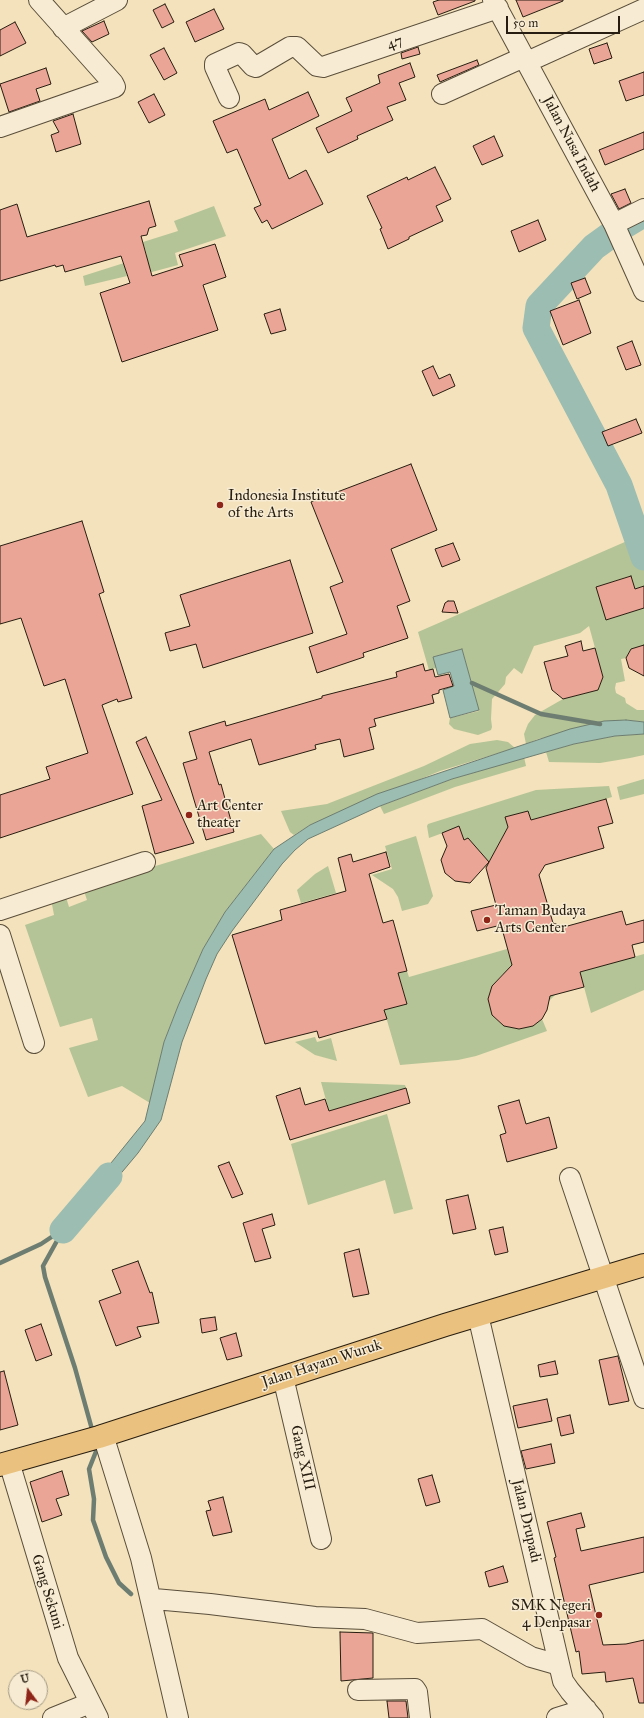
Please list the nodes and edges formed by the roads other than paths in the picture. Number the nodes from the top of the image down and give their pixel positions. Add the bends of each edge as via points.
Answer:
1 (39, 0) edge
2 (117, 0) edge
3 (496, 4) edge
4 (644, 9) edge
5 (63, 28) junction
6 (526, 59) junction
7 (442, 94) dead end
8 (229, 98) dead end
9 (0, 127) edge
10 (644, 209) edge
11 (617, 230) junction
12 (644, 291) edge
13 (145, 862) dead end
14 (0, 910) edge
15 (0, 936) edge
16 (34, 1043) dead end
17 (570, 1178) dead end
18 (644, 1265) edge
19 (605, 1276) junction
20 (478, 1315) junction
21 (283, 1377) junction
22 (644, 1398) edge
23 (94, 1439) junction
24 (4, 1464) edge
25 (321, 1539) dead end
26 (152, 1601) junction
27 (561, 1672) junction
28 (358, 1690) dead end
29 (94, 1711) edge
30 (590, 1714) edge
31 (53, 1718) edge
32 (178, 1718) edge
33 (420, 1718) edge
34 (557, 1718) edge

1 - 5 street
2 - 5 street
3 - 6 street, Jalan Nusa Indah
3 - 8 street, 47 via 324,67 317,66 297,47 290,48 256,67 240,53 217,63 215,68
4 - 6 street
5 - 9 street via 115,87
6 - 7 street
6 - 11 street, Jalan Nusa Indah
10 - 11 street
11 - 12 street, Jalan Nusa Indah
13 - 14 street
15 - 16 street
17 - 19 street
18 - 19 main road, Jalan Hayam Wuruk
19 - 20 main road, Jalan Hayam Wuruk
19 - 22 street
20 - 21 main road, Jalan Hayam Wuruk
20 - 27 street, Jalan Drupadi
21 - 23 main road, Jalan Hayam Wuruk
21 - 25 street, Gang XIII
23 - 24 main road, Jalan Hayam Wuruk
23 - 26 street
24 - 29 street, Gang Sekuni via 68,1658
26 - 27 street via 210,1604 315,1617 365,1619 417,1633 482,1629
26 - 32 street
27 - 30 street, Jalan Drupadi via 570,1691
28 - 33 street via 415,1689
29 - 31 street
30 - 34 street

